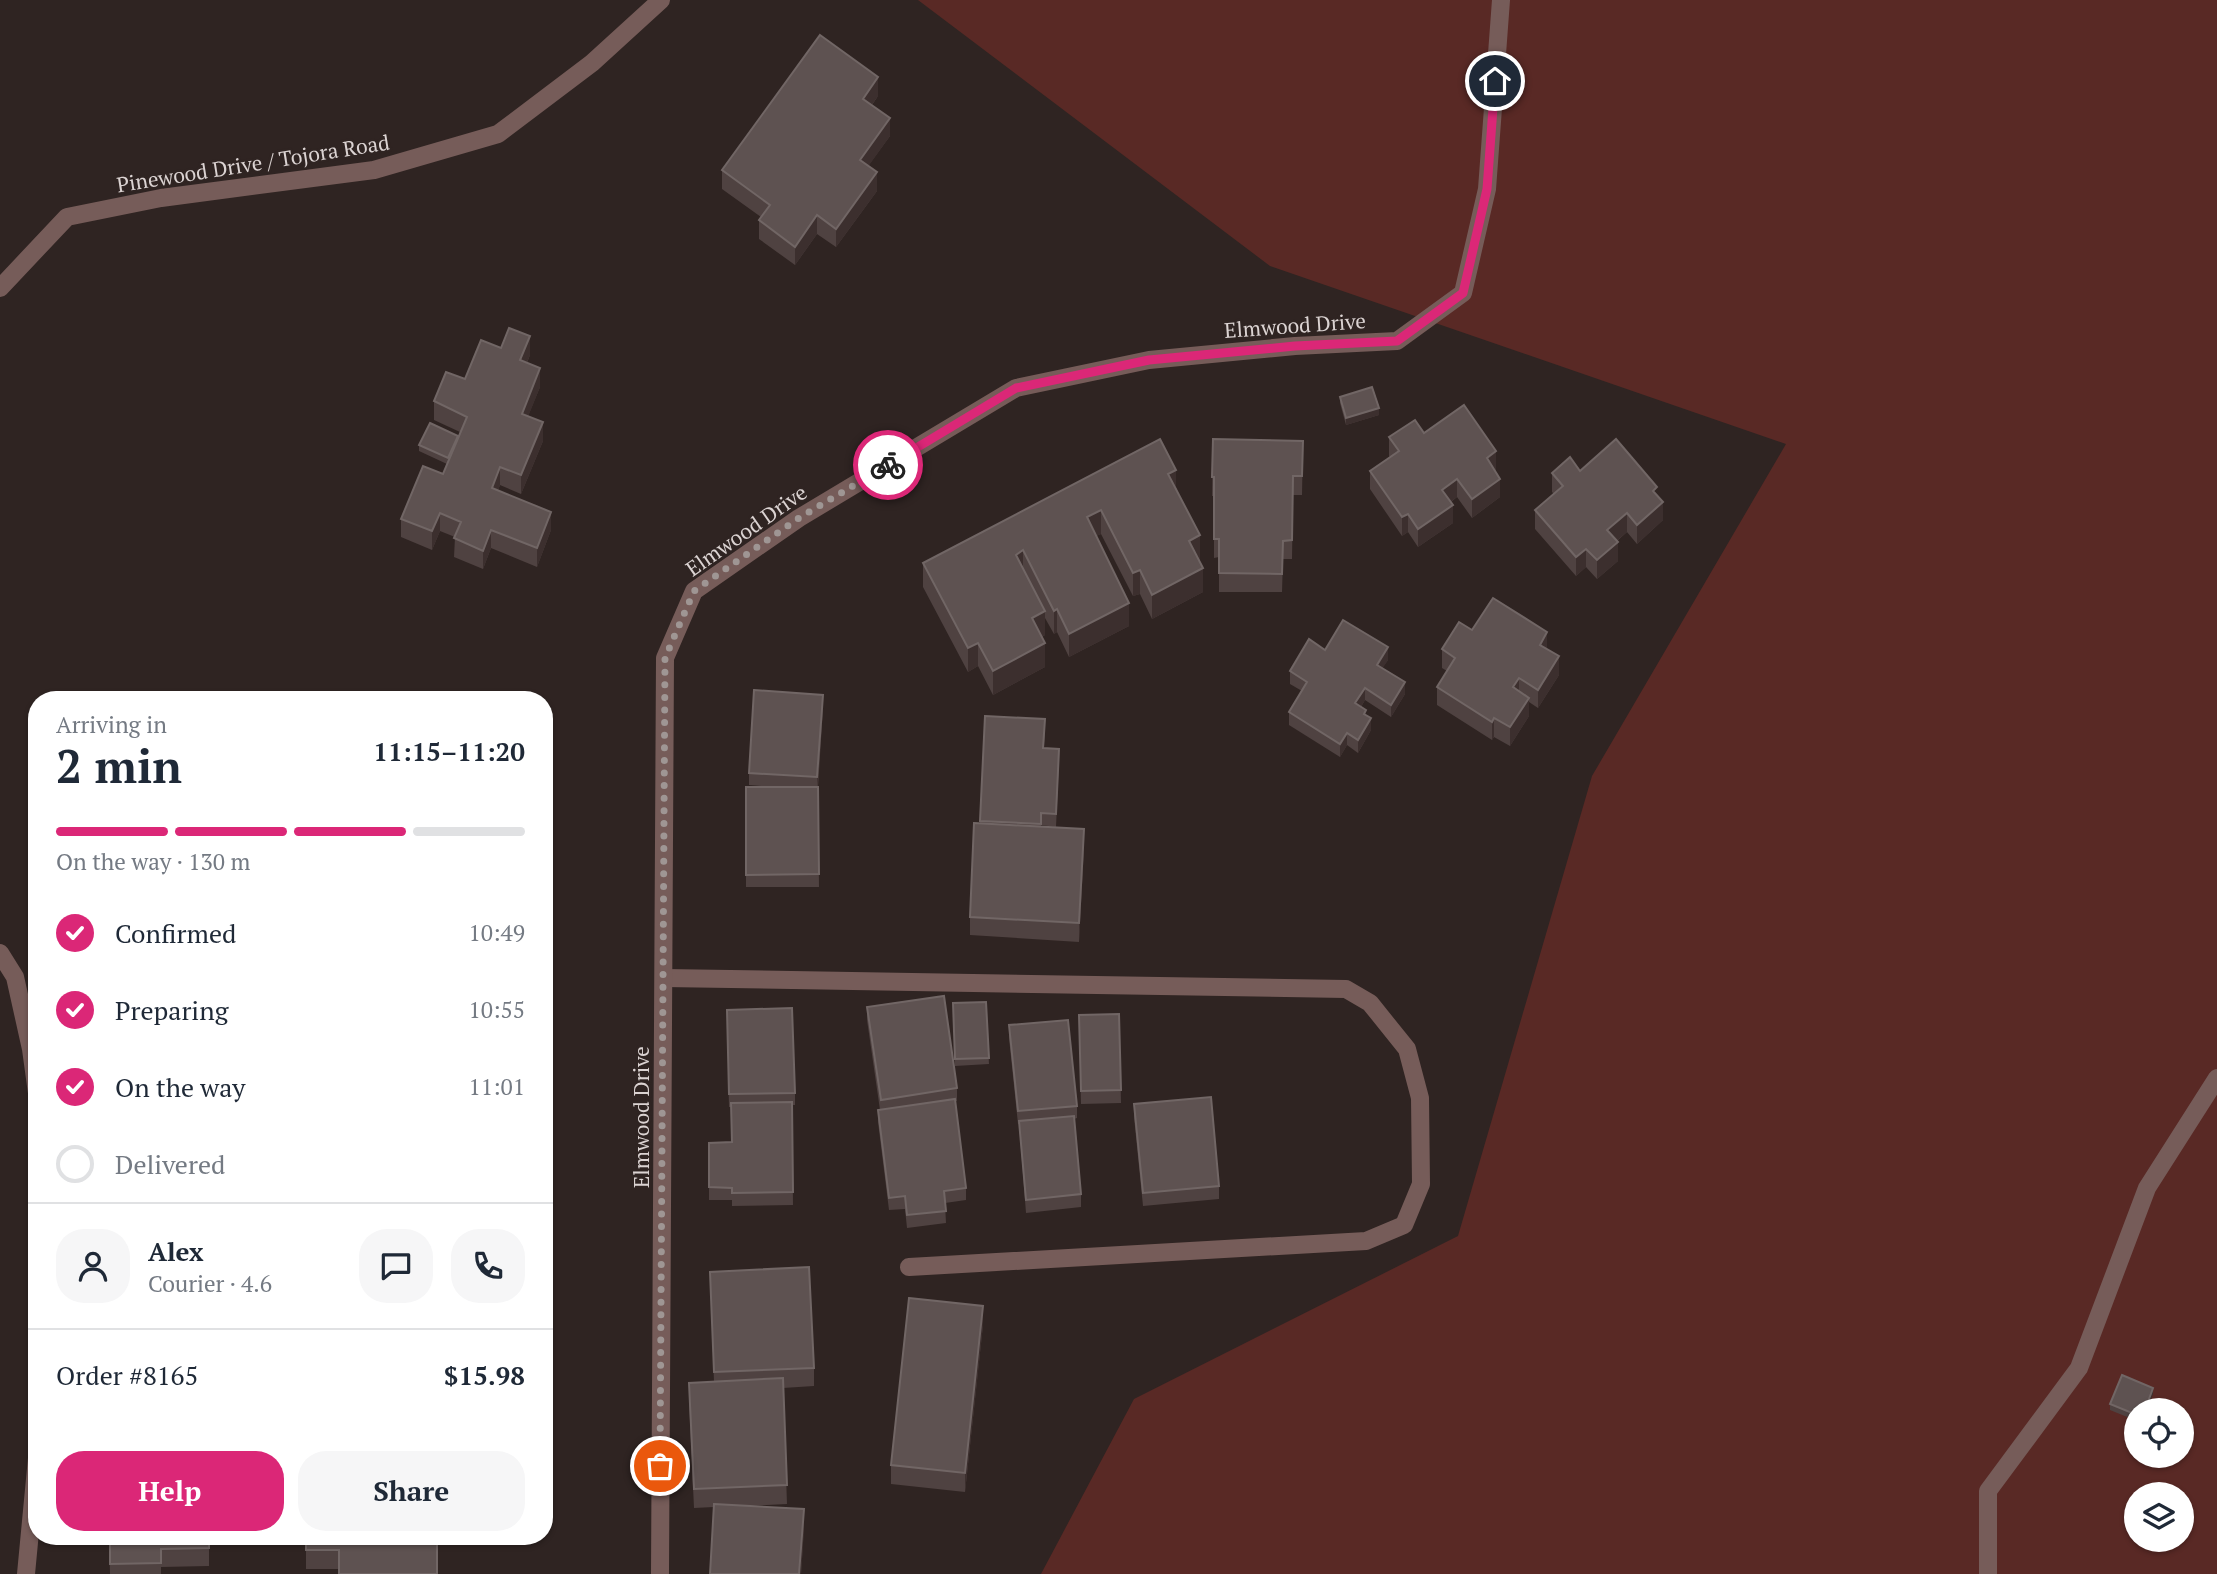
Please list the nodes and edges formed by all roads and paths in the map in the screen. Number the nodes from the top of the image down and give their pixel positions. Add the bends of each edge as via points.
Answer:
1 (661, 0) edge
2 (1501, 0) edge
3 (0, 288) edge
4 (0, 953) edge
5 (664, 978) junction
6 (28, 1036) edge
7 (2217, 1078) edge
8 (909, 1267) dead end
9 (29, 1545) edge
10 (26, 1574) edge
11 (660, 1574) edge
12 (1988, 1574) edge

1 - 3 street, Pinewood Drive / Tojora Road via 592,64 498,134 374,170 161,198 67,217
2 - 5 street, Elmwood Drive via 1487,189 1463,293 1397,341 1149,360 1016,388 799,518 694,591 665,658
4 - 6 street via 15,977
5 - 8 street via 1346,989 1370,1003 1407,1049 1420,1098 1421,1184 1404,1225 1366,1241
5 - 11 street, Elmwood Drive
7 - 12 street via 2147,1188 2079,1368 1989,1491
9 - 10 street

